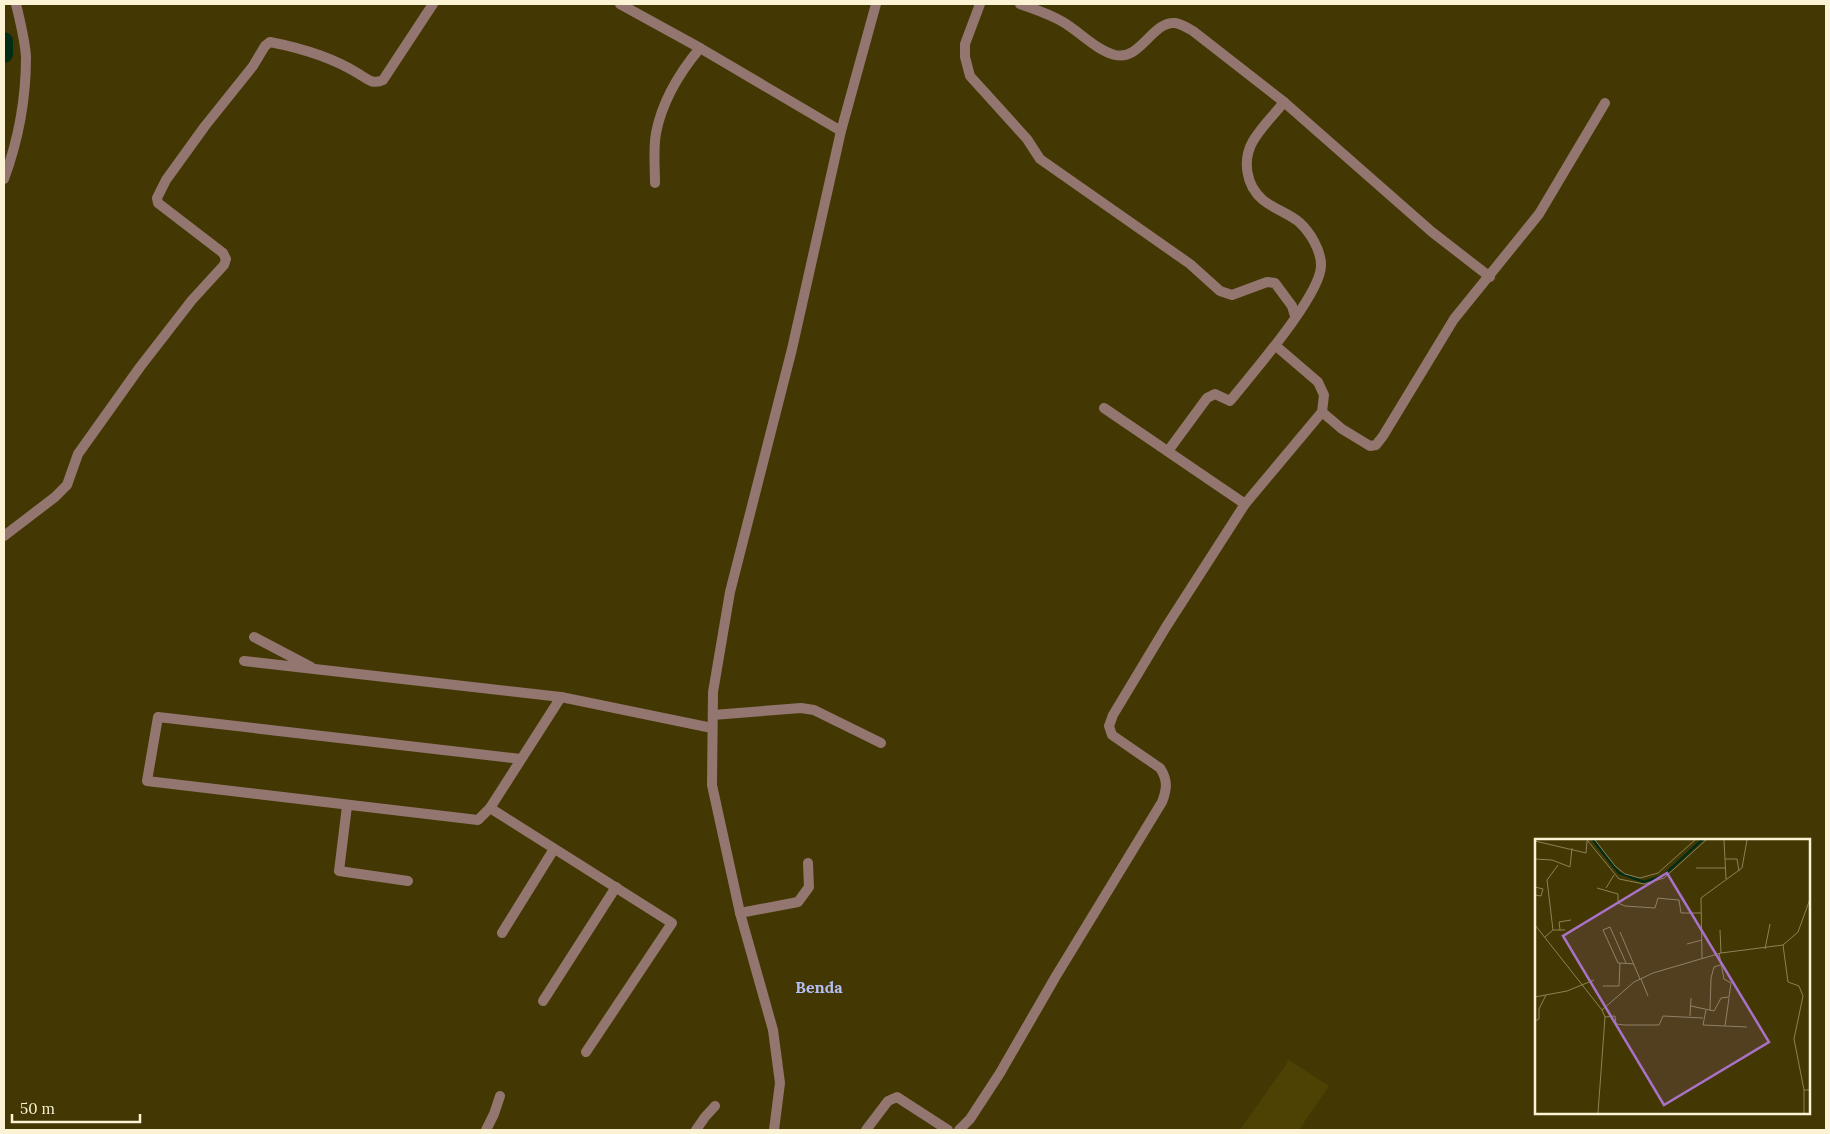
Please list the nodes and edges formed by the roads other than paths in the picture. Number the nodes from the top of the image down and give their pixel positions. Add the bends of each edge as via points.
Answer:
1 (16, 4) edge
2 (434, 4) edge
3 (620, 4) edge
4 (876, 4) edge
5 (980, 4) edge
6 (1020, 4) edge
7 (700, 48) junction
8 (1284, 102) junction
9 (1605, 102) dead end
10 (841, 131) junction
11 (4, 179) edge
12 (655, 183) dead end
13 (1490, 277) junction
14 (1295, 316) junction
15 (1276, 346) junction
16 (1104, 408) dead end
17 (1322, 412) junction
18 (1168, 452) junction
19 (1245, 504) junction
20 (4, 536) edge
21 (254, 637) dead end
22 (244, 661) dead end
23 (316, 670) junction
24 (560, 697) junction
25 (712, 715) junction
26 (712, 728) junction
27 (881, 743) dead end
28 (521, 759) junction
29 (347, 806) junction
30 (490, 808) junction
31 (554, 849) junction
32 (808, 863) dead end
33 (408, 881) dead end
34 (616, 887) junction
35 (740, 913) junction
36 (502, 933) dead end
37 (543, 1001) dead end
38 (586, 1052) dead end
39 (500, 1096) dead end
40 (715, 1106) dead end
41 (486, 1130) edge
42 (696, 1130) edge
43 (774, 1130) edge
44 (866, 1130) edge
45 (948, 1130) edge
46 (959, 1130) edge

1 - 11 street via 26,56 24,102
2 - 20 street via 378,83 342,63 321,56 270,42 265,46 166,180 157,198 224,253 224,265 192,300 123,390 78,454 67,484
3 - 7 street
4 - 10 street
5 - 14 street via 965,44 970,76 1021,132 1040,159 1190,264 1220,291 1232,295 1267,282 1275,283 1292,306
6 - 8 street via 1062,21 1116,55 1127,54 1166,24 1176,23 1193,31
7 - 10 street
7 - 12 street via 684,66 663,109 656,134
8 - 13 street via 1432,232
8 - 14 street via 1252,142 1246,167 1250,182 1262,199 1300,223 1318,247 1322,266 1316,284
9 - 13 street via 1539,214
10 - 25 street via 792,350 730,592
13 - 17 street via 1454,319 1376,445 1370,446 1342,429
14 - 15 street
15 - 17 street via 1318,382 1324,395
15 - 18 street via 1230,400 1216,394 1207,398
16 - 18 street
17 - 19 street
18 - 19 street
19 - 46 street via 1166,626 1109,726 1112,735 1160,768 1166,776 1162,802 1000,1073 970,1119
21 - 23 street
22 - 23 street
23 - 24 street
24 - 26 street
24 - 28 street
25 - 26 street
25 - 27 street via 801,708 814,710
26 - 35 street via 712,785
28 - 29 street via 158,717 147,781
28 - 30 street
29 - 30 street via 468,821 478,820
29 - 33 street via 339,871
30 - 31 street
31 - 34 street
31 - 36 street
32 - 35 street via 809,887 798,902
34 - 37 street
34 - 38 street via 672,923
35 - 43 street via 773,1030 780,1083
39 - 41 street
40 - 42 street
44 - 45 street via 888,1101 897,1097

